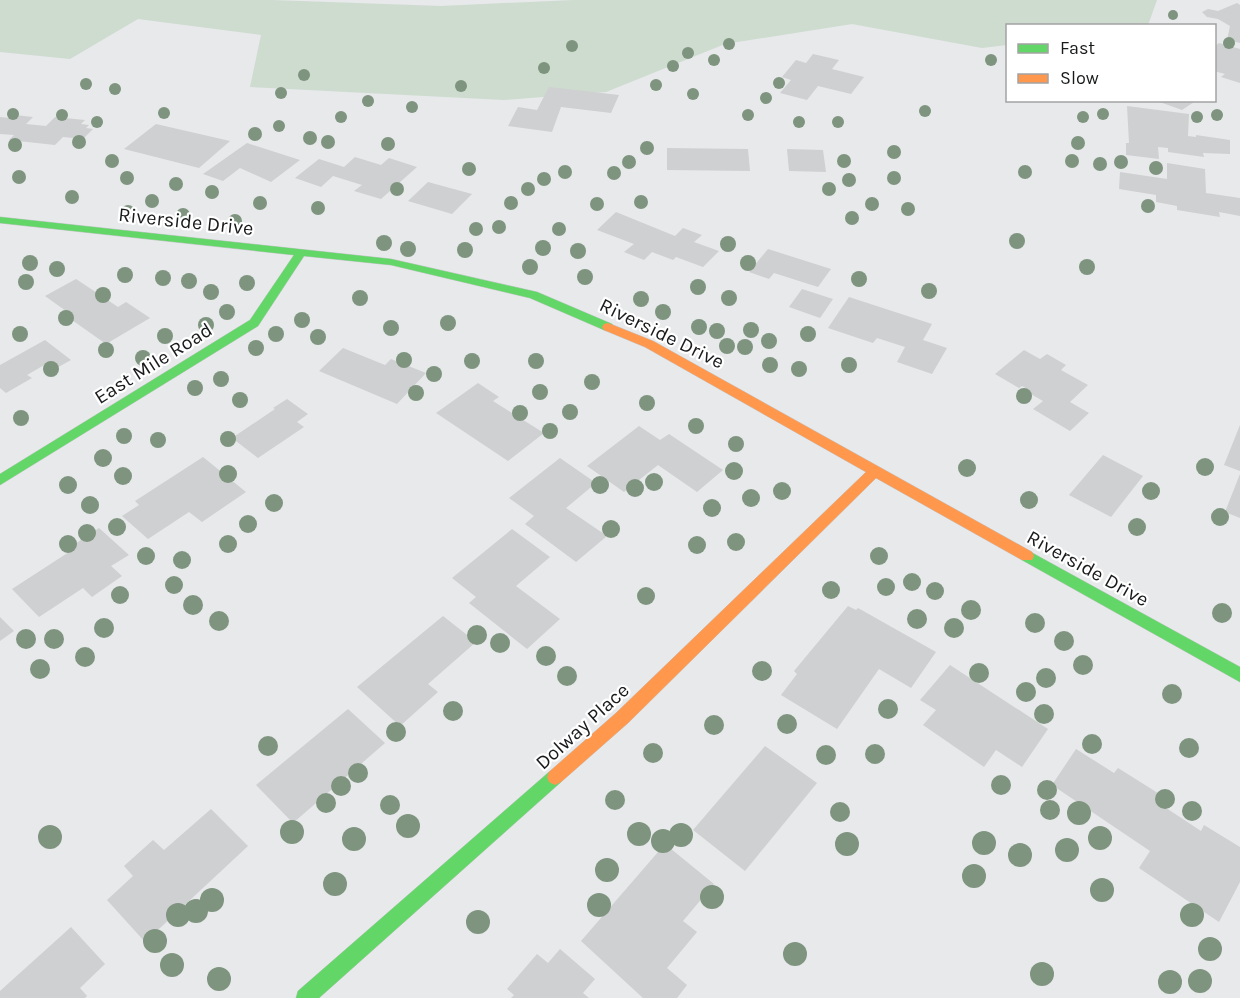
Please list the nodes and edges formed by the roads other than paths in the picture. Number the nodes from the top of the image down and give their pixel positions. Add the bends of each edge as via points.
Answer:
1 (0, 220) edge
2 (301, 253) junction
3 (875, 471) junction
4 (0, 480) edge
5 (1240, 675) edge
6 (305, 998) edge

1 - 2 main road, Riverside Drive
2 - 3 main road, Riverside Drive via 391,262 533,295 649,344
2 - 4 main road, East Mile Road via 254,322
3 - 5 main road, Riverside Drive
3 - 6 main road, Dolway Place via 622,718

